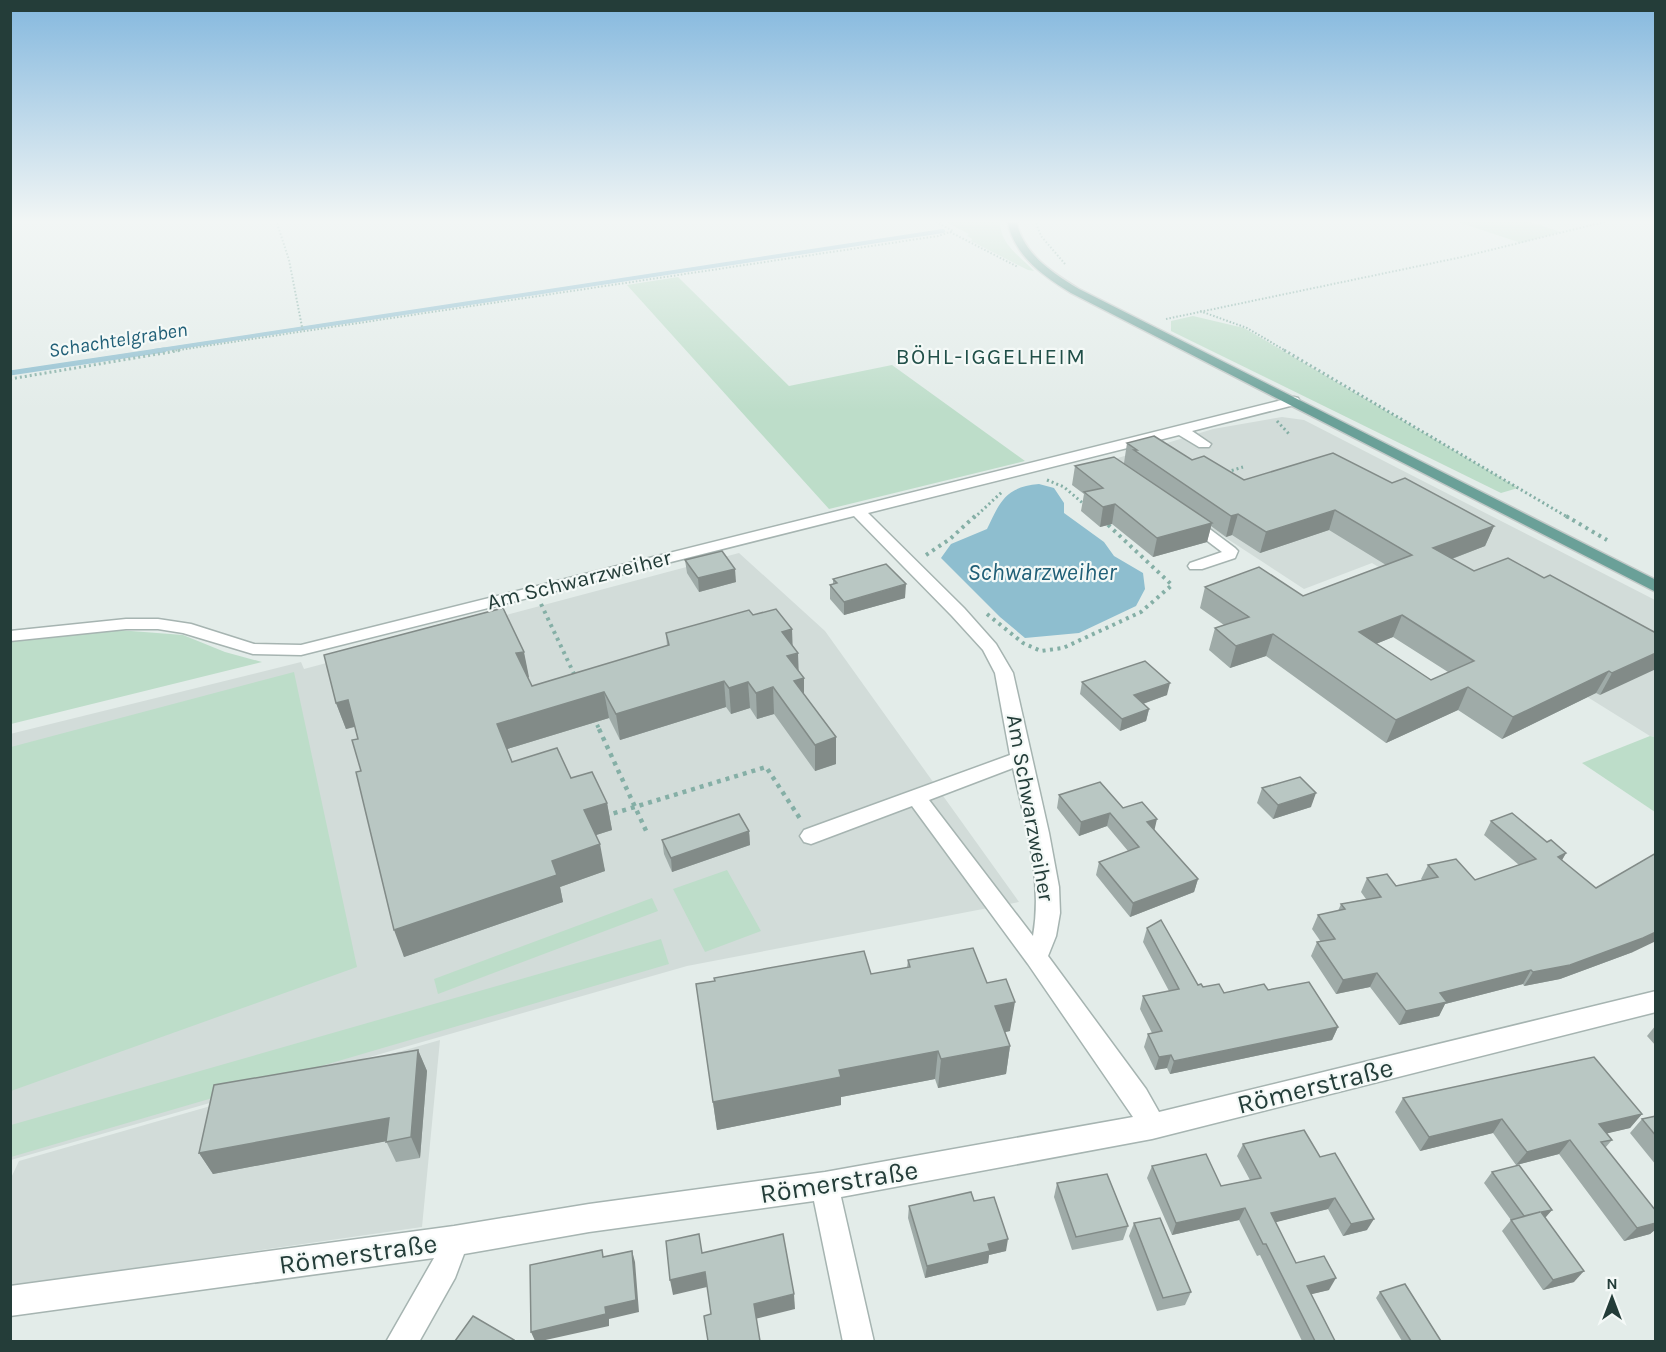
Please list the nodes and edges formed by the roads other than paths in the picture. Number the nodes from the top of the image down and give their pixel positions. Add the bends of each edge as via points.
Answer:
1 (1063, 283) edge
2 (1294, 401) junction
3 (1181, 430) junction
4 (1204, 444) dead end
5 (1093, 453) junction
6 (1111, 466) edge
7 (856, 510) junction
8 (1175, 511) edge
9 (911, 565) junction
10 (1196, 566) dead end
11 (885, 568) edge
12 (1656, 587) edge
13 (10, 636) edge
14 (1021, 758) junction
15 (916, 798) junction
16 (811, 836) road end
17 (1036, 957) junction
18 (1656, 1001) edge
19 (1152, 1126) junction
20 (825, 1186) junction
21 (454, 1241) junction
22 (10, 1300) edge
23 (401, 1341) edge
24 (859, 1341) edge

1 - 2 main road
2 - 3 street, Am Schwarzweiher
2 - 12 main road
3 - 4 street
3 - 5 street, Am Schwarzweiher
5 - 6 street
5 - 7 street, Am Schwarzweiher via 1027,475
7 - 9 street, Am Schwarzweiher
7 - 13 street, Am Schwarzweiher via 302,650 254,649 158,624
8 - 10 street via 1230,551 1229,555
9 - 11 street
9 - 14 street, Am Schwarzweiher via 997,658 1010,693
14 - 15 street
14 - 17 street, Am Schwarzweiher via 1047,889 1047,933
15 - 16 street
15 - 17 street
17 - 19 street via 1137,1098
18 - 19 street, Römerstraße
19 - 20 street, Römerstraße
20 - 21 street, Römerstraße
20 - 24 street
21 - 22 street, Römerstraße
21 - 23 street via 445,1268

